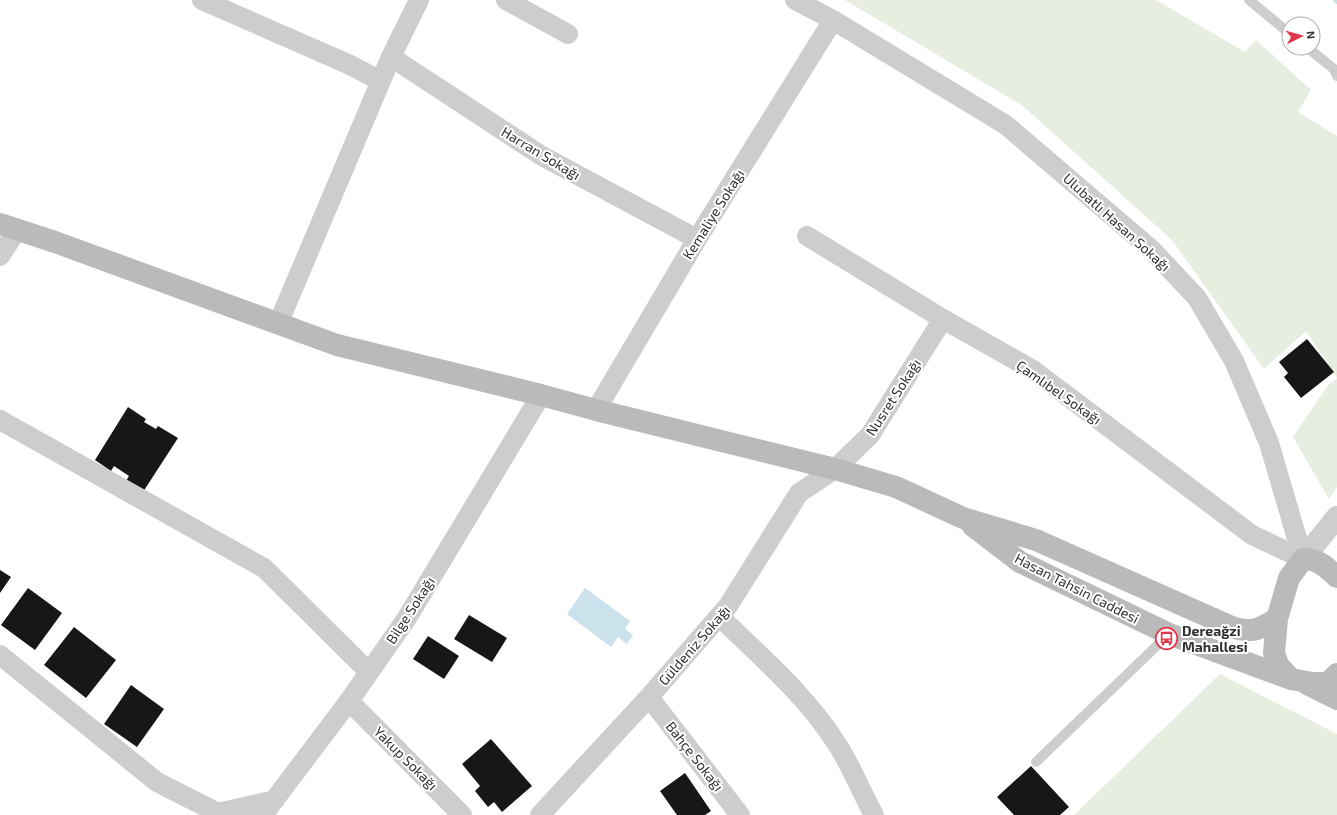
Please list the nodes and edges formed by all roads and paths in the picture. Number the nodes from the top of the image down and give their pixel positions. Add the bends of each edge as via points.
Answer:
1 (202, 0) edge
2 (419, 0) edge
3 (506, 0) edge
4 (795, 0) edge
5 (1249, 0) edge
6 (833, 20) junction
7 (1281, 26) edge
8 (568, 34) dead end
9 (1318, 56) edge
10 (391, 57) junction
11 (1337, 76) edge
12 (381, 81) junction
13 (8, 227) edge
14 (807, 236) dead end
15 (697, 239) junction
16 (0, 256) edge
17 (944, 320) junction
18 (278, 324) junction
19 (541, 394) junction
20 (596, 410) junction
21 (0, 420) edge
22 (835, 469) junction
23 (1337, 517) edge
24 (963, 518) junction
25 (1303, 559) junction
26 (1337, 577) edge
27 (720, 616) junction
28 (1277, 619) junction
29 (1169, 634) junction
30 (0, 655) edge
31 (369, 672) junction
32 (1337, 674) edge
33 (1297, 680) junction
34 (649, 697) junction
35 (1337, 699) edge
36 (349, 701) junction
37 (1036, 762) dead end
38 (269, 807) edge
39 (462, 815) edge
40 (540, 815) edge
41 (740, 815) edge
42 (874, 815) edge

1 - 12 street
2 - 10 street
3 - 8 street
4 - 6 street, Ulubatlı Hasan Sokağı
5 - 7 lane
6 - 15 street, Kemaliye Sokağı
6 - 25 street, Ulubatlı Hasan Sokağı via 1006,125 1151,249 1198,298 1234,361 1269,443
9 - 11 lane via 1334,69
10 - 12 street
10 - 15 street, Harran Sokağı via 542,156
12 - 18 street
13 - 16 street
13 - 18 main road
14 - 17 street, Çamlıbel Sokağı
15 - 20 street, Kemaliye Sokağı
17 - 22 street, Nusret Sokağı via 870,435
17 - 25 street, Çamlıbel Sokağı via 1033,370 1252,535
18 - 19 main road via 337,345
19 - 20 main road
19 - 31 street, Bilge Sokağı via 407,618
20 - 22 main road
21 - 31 street via 264,568
22 - 24 main road via 896,487
22 - 27 street, Güldeniz Sokağı via 799,493
23 - 25 street
24 - 28 main road, Hasan Tahsin Caddesi via 1036,540 1234,628 1249,632
24 - 29 main road, Hasan Tahsin Caddesi via 1020,562
25 - 26 main road via 1313,559
25 - 28 main road via 1289,578
27 - 34 street, Güldeniz Sokağı
27 - 42 street via 820,720 851,768
28 - 33 main road via 1274,653 1278,665
29 - 33 main road, Hasan Tahsin Caddesi
29 - 37 lane
30 - 38 street via 157,782 218,813
31 - 36 street, Bilge Sokağı
32 - 33 main road via 1328,683
33 - 35 main road, Hasan Tahsin Caddesi
34 - 40 street, Güldeniz Sokağı
34 - 41 street, Bahçe Sokağı
36 - 38 street, Bilge Sokağı
36 - 39 street, Yakup Sokağı

